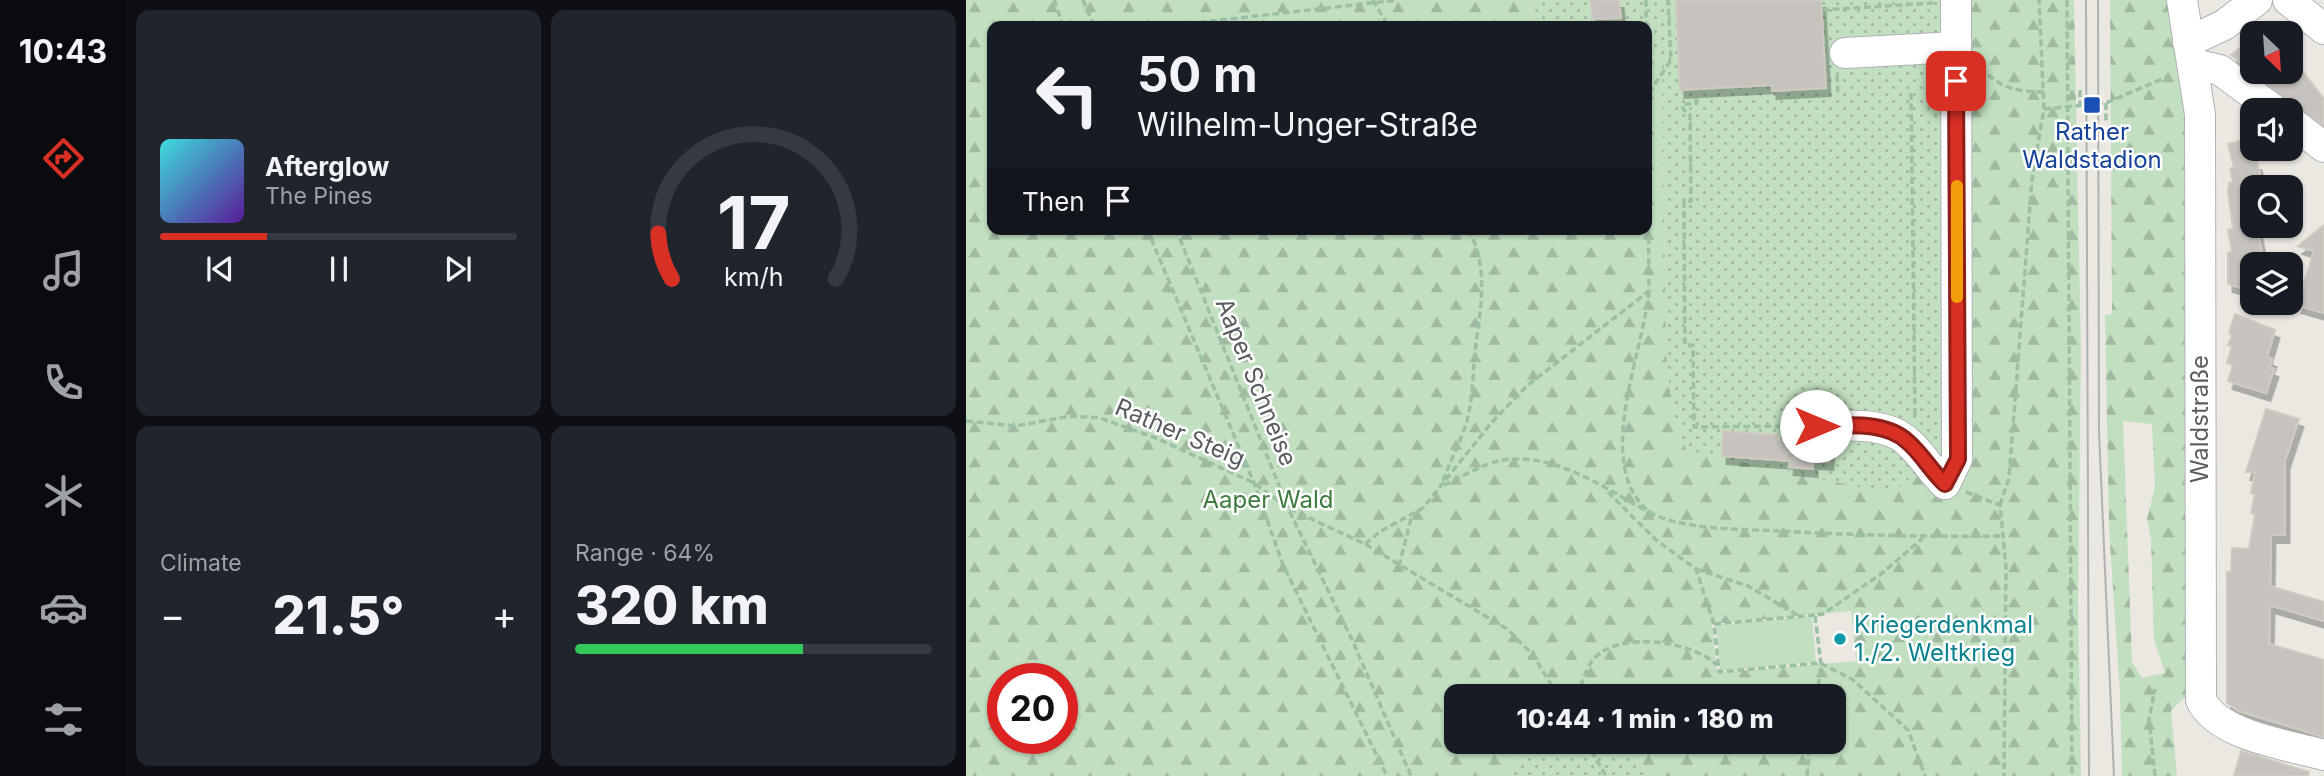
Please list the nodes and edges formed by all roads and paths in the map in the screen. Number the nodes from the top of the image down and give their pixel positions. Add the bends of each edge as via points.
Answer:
1 (1054, 0) edge
2 (1083, 0) edge
3 (1398, 0) edge
4 (1646, 0) edge
5 (1668, 0) edge
6 (1956, 0) edge
7 (2039, 0) edge
8 (2067, 0) edge
9 (2182, 0) edge
10 (2257, 0) edge
11 (2288, 0) edge
12 (1373, 1) edge
13 (1822, 10) dead end
14 (1061, 21) edge
15 (1092, 21) edge
16 (1209, 21) edge
17 (1385, 21) edge
18 (1646, 21) edge
19 (2324, 29) edge
20 (1965, 52) junction
21 (1845, 53) dead end
22 (2191, 53) junction
23 (2157, 82) dead end
24 (1652, 88) edge
25 (2080, 90) dead end
26 (2044, 92) junction
27 (1911, 93) dead end
28 (1696, 98) dead end
29 (2258, 98) edge
30 (2106, 103) junction
31 (2080, 104) junction
32 (2067, 105) junction
33 (2043, 109) junction
34 (2106, 124) dead end
35 (2303, 131) edge
36 (2324, 147) edge
37 (1150, 235) edge
38 (1178, 235) edge
39 (1470, 235) edge
40 (1648, 235) edge
41 (1649, 291) junction
42 (966, 421) edge
43 (1816, 426) joint
44 (1915, 449) junction
45 (1254, 483) junction
46 (1945, 484) junction
47 (1442, 486) junction
48 (1604, 488) junction
49 (2000, 505) junction
50 (1288, 508) junction
51 (1412, 515) junction
52 (1654, 515) junction
53 (2001, 536) junction
54 (1925, 537) junction
55 (1365, 544) junction
56 (1399, 566) junction
57 (1696, 569) junction
58 (1815, 615) junction
59 (1800, 616) junction
60 (1714, 624) junction
61 (1820, 663) junction
62 (1718, 666) junction
63 (1550, 684) edge
64 (1583, 684) edge
65 (1818, 684) edge
66 (2155, 689) dead end
67 (1593, 754) edge
68 (1809, 754) edge
69 (2324, 755) edge
70 (1387, 776) edge
71 (1411, 776) edge
72 (1606, 776) edge
73 (1807, 776) edge
74 (1925, 776) edge
75 (2004, 776) edge
76 (2072, 776) edge
77 (2155, 776) edge

1 - 14 path
2 - 15 path
3 - 12 path
4 - 18 path
5 - 24 path via 1671,60
6 - 13 path
6 - 20 street
7 - 26 path
8 - 32 path
9 - 22 street, Waldstraße
10 - 22 street
11 - 19 street
12 - 16 path
12 - 17 path
20 - 21 street
20 - 26 path via 2004,87
20 - 46 street via 1958,459
22 - 29 street
22 - 69 street, Waldstraße via 2200,114 2201,701 2209,715 2224,726
23 - 30 path
25 - 31 path
26 - 33 path
27 - 44 path
28 - 43 path via 1696,104 1683,104 1682,109 1690,115 1685,345 1693,345 1694,427
30 - 31 path
30 - 34 path
31 - 32 path
32 - 33 path
32 - 76 path
33 - 49 path via 2032,179 2009,478
35 - 36 street
37 - 45 path
38 - 50 path, Aaper Schneise
39 - 47 path via 1480,265 1481,314 1467,421
40 - 41 path
41 - 47 path via 1528,384
41 - 52 path via 1623,433 1630,487
42 - 45 path, Rather Steig via 1016,426 1072,416 1100,418
43 - 44 street via 1891,430
44 - 46 street
45 - 50 path, Rather Steig
45 - 70 path via 1283,565
46 - 49 path
47 - 48 path via 1502,460 1536,459
47 - 51 path
48 - 52 path
48 - 57 path via 1656,540
49 - 53 path
50 - 55 path, Rather Steig
50 - 71 path, Aaper Schneise
51 - 55 path
51 - 56 path
52 - 54 path via 1736,528
53 - 54 path
53 - 75 path via 2006,567
54 - 58 path via 1881,574
55 - 56 path, Rather Steig
56 - 63 path, Rather Steig via 1521,640
57 - 59 path via 1748,586
57 - 60 path
58 - 59 path
58 - 61 path
59 - 60 path
60 - 62 path
61 - 62 path via 1719,672
61 - 65 path
61 - 74 path via 1852,679 1908,730
62 - 64 path via 1693,648 1639,642 1603,652 1592,661
66 - 77 path via 2149,719
67 - 72 path
68 - 73 path

